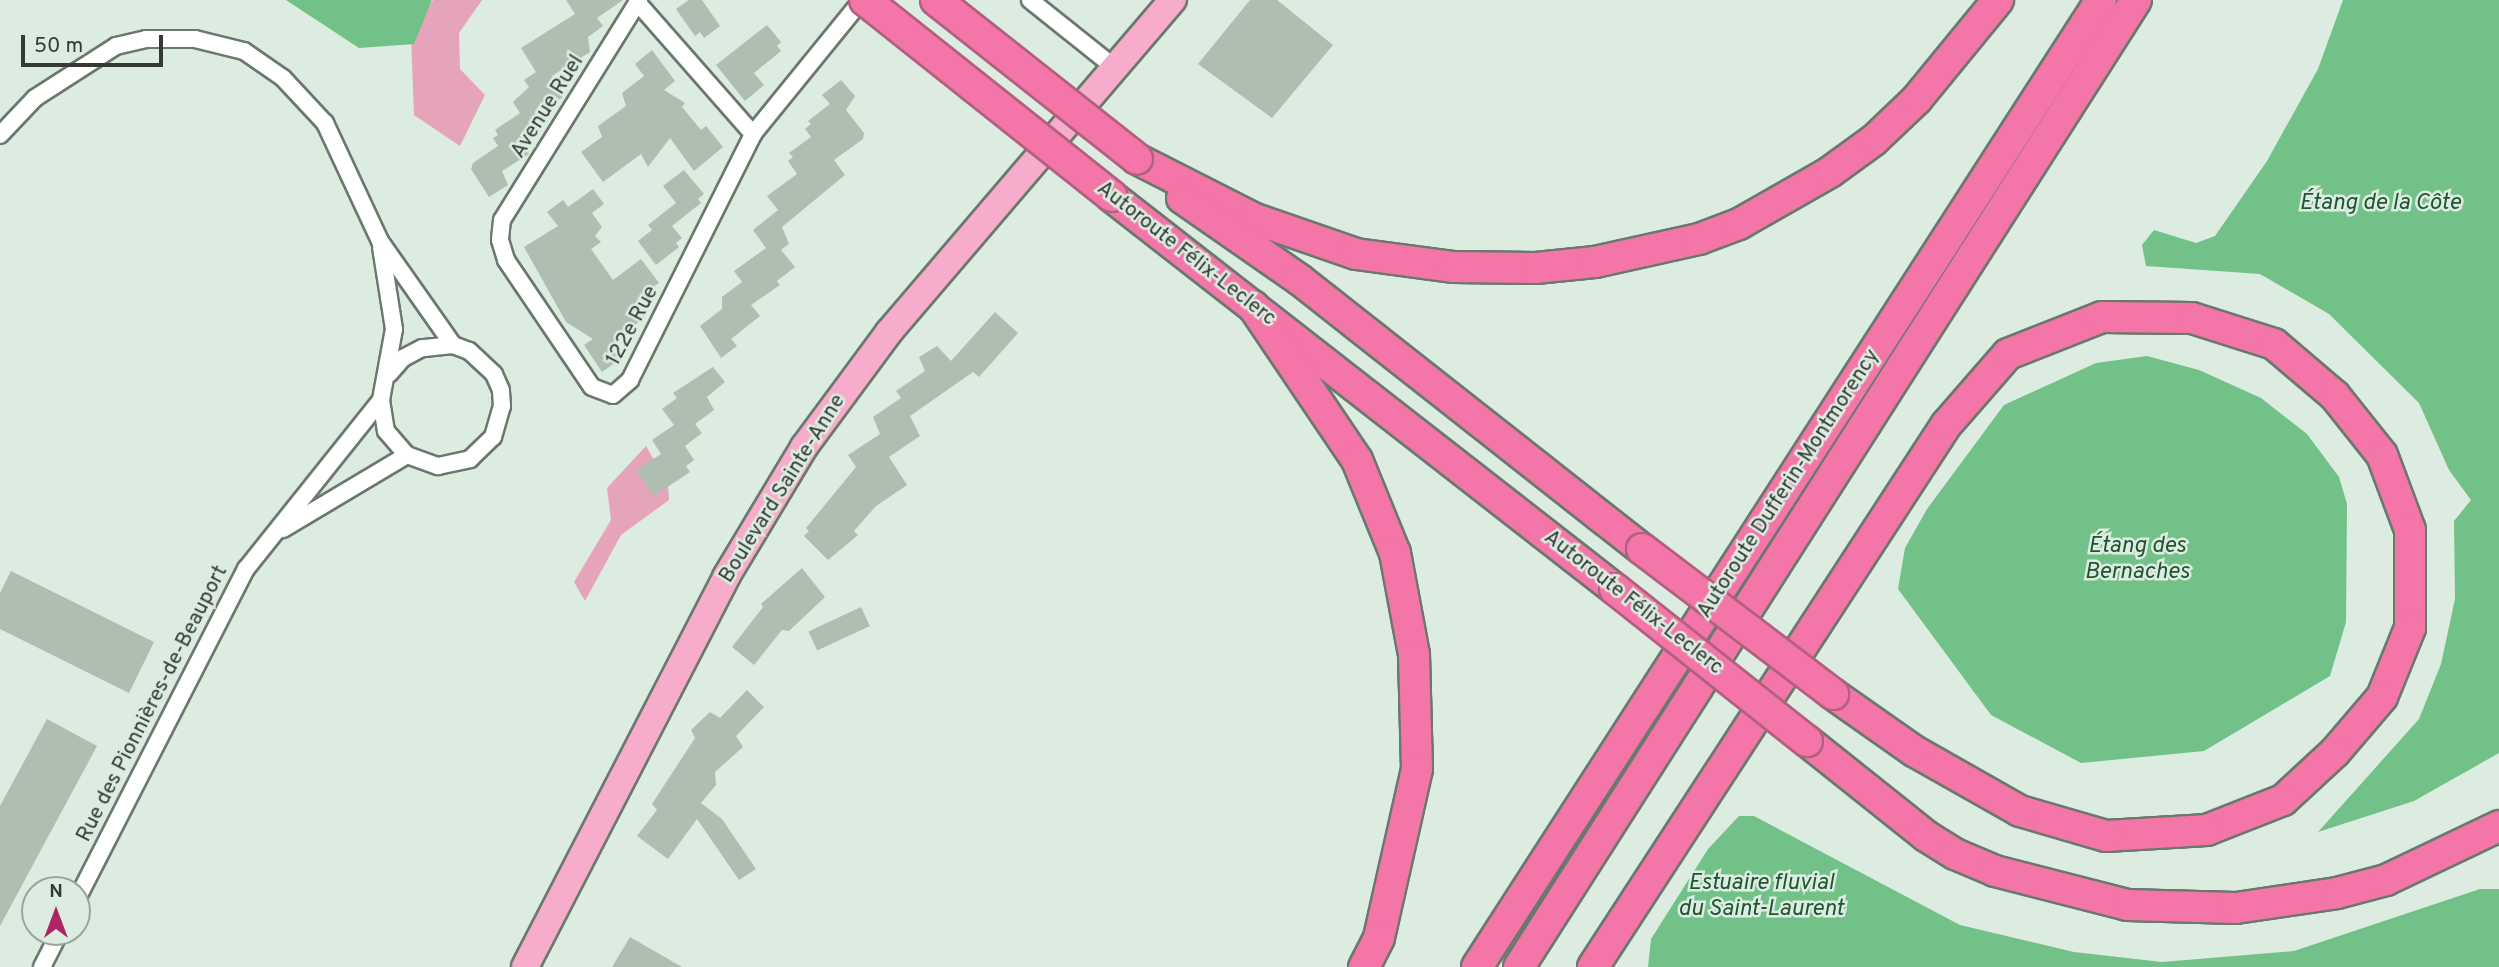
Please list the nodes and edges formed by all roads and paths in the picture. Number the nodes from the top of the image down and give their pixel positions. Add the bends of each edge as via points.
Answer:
1 (864, 0) edge
2 (936, 0) edge
3 (1030, 0) edge
4 (1173, 0) edge
5 (1998, 0) edge
6 (2101, 0) edge
7 (2136, 0) edge
8 (638, 1) edge
9 (1114, 67) junction
10 (753, 134) junction
11 (0, 135) edge
12 (1137, 159) junction
13 (500, 240) joint
14 (380, 241) junction
15 (1253, 306) junction
16 (453, 345) junction
17 (389, 374) junction
18 (381, 400) junction
19 (407, 455) junction
20 (275, 533) junction
21 (2499, 826) edge
22 (89, 876) edge
23 (53, 946) edge
24 (42, 967) edge
25 (525, 967) edge
26 (1364, 967) edge
27 (1477, 967) edge
28 (1519, 967) edge
29 (1593, 967) edge

1 - 10 street, 122e Rue
1 - 15 highway, Autoroute Félix-Leclerc, bridge
2 - 12 highway, bridge
3 - 9 street
4 - 9 main road, Boulevard Sainte-Anne
5 - 12 highway via 1917,99 1874,140 1830,172 1740,224 1699,239 1595,262 1536,268 1454,267 1356,254 1255,219
6 - 27 highway, Autoroute Dufferin-Montmorency
7 - 28 highway, Autoroute Dufferin-Montmorency
8 - 10 street
8 - 13 street, Avenue Ruel via 502,220
9 - 25 main road, Boulevard Sainte-Anne via 889,332 804,447 726,578
10 - 13 street, 122e Rue via 630,380 613,395 592,387 506,260
11 - 14 street, Rue des Pionnières-de-Beauport via 35,98 116,46 146,39 195,39 244,51 283,78 325,123
12 - 29 highway, bridge via 1194,209 1300,280 1642,549 1833,694 1914,751 2020,811 2106,836 2207,830 2283,800 2335,752 2382,697 2410,628 2410,530 2382,455 2335,396 2274,344 2192,318 2102,317 2008,354 1946,425
14 - 16 street, Rue des Pionnières-de-Beauport
14 - 17 street, Rue des Pionnières-de-Beauport via 394,329
15 - 21 highway, Autoroute Félix-Leclerc, bridge via 1926,836 1995,871 2127,905 2235,908 2337,893 2386,880
15 - 26 highway via 1357,460 1395,553 1414,654 1417,769 1378,938
16 - 17 street via 422,348 403,358
16 - 19 street, Rue des Pionnières-de-Beauport via 476,356 494,374 502,398 500,422 483,450 454,465 438,466
17 - 18 street, Rue des Pionnières-de-Beauport
18 - 19 street, Rue des Pionnières-de-Beauport via 386,431
18 - 20 street, Rue des Pionnières-de-Beauport
19 - 20 street, Rue des Pionnières-de-Beauport
20 - 22 street, Rue des Pionnières-de-Beauport via 246,569
23 - 24 street

